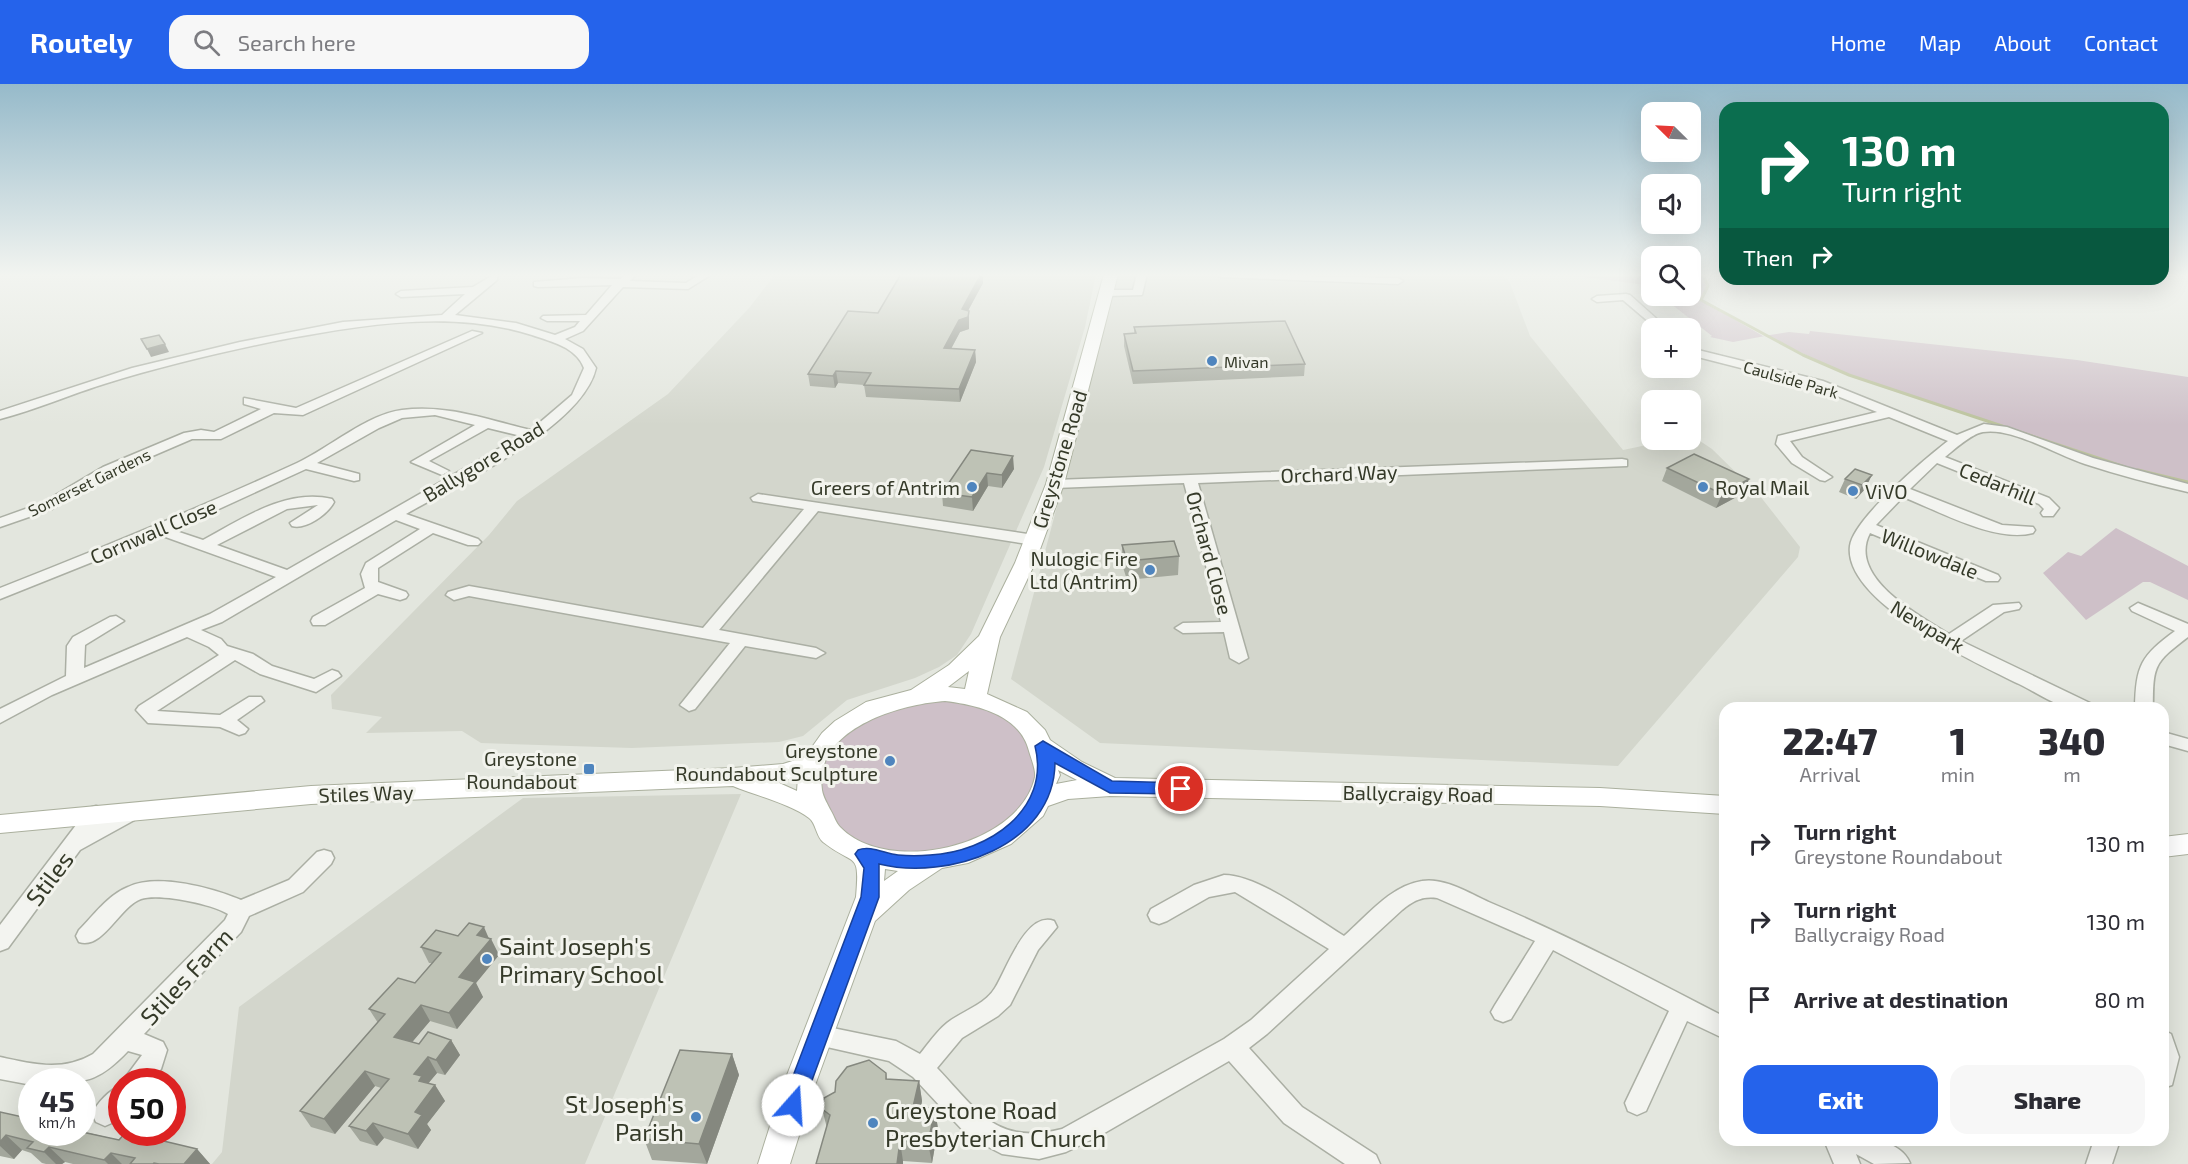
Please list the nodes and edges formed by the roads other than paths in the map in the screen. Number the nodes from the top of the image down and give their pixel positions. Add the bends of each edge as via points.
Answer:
1 (347, 324) edge
2 (509, 324) edge
3 (582, 324) edge
4 (1098, 324) edge
5 (476, 333) dead end
6 (556, 339) junction
7 (438, 350) junction
8 (404, 351) dead end
9 (1701, 354) edge
10 (248, 401) dead end
11 (272, 409) junction
12 (1889, 413) junction
13 (0, 415) edge
14 (487, 423) junction
15 (533, 435) junction
16 (1960, 441) junction
17 (421, 446) dead end
18 (435, 450) junction
19 (1936, 458) junction
20 (1622, 463) dead end
21 (305, 464) junction
22 (442, 471) dead end
23 (354, 477) dead end
24 (1825, 477) dead end
25 (1190, 479) junction
26 (1055, 484) junction
27 (2188, 488) edge
28 (1901, 491) junction
29 (758, 498) dead end
30 (815, 506) junction
31 (2048, 513) dead end
32 (393, 514) junction
33 (0, 523) edge
34 (297, 523) dead end
35 (1869, 527) junction
36 (431, 528) junction
37 (160, 530) junction
38 (2028, 530) dead end
39 (473, 538) dead end
40 (1034, 540) junction
41 (204, 546) junction
42 (289, 576) junction
43 (1992, 578) dead end
44 (375, 589) junction
45 (0, 594) edge
46 (400, 595) dead end
47 (454, 595) dead end
48 (2013, 606) dead end
49 (2139, 608) dead end
50 (331, 620) dead end
51 (116, 621) dead end
52 (1231, 627) junction
53 (1183, 628) dead end
54 (189, 631) junction
55 (707, 634) junction
56 (989, 637) junction
57 (741, 640) junction
58 (1949, 641) junction
59 (816, 653) dead end
60 (232, 654) junction
61 (1239, 658) dead end
62 (332, 676) dead end
63 (75, 679) junction
64 (913, 696) junction
65 (976, 697) junction
66 (255, 701) dead end
67 (2074, 702) edge
68 (2144, 702) edge
69 (689, 705) dead end
70 (0, 717) edge
71 (2169, 740) edge
72 (2188, 745) edge
73 (1043, 746) junction
74 (814, 763) junction
75 (733, 777) junction
76 (1110, 787) junction
77 (1040, 799) junction
78 (1719, 805) edge
79 (140, 809) junction
80 (813, 810) junction
81 (96, 813) junction
82 (0, 824) edge
83 (2188, 844) edge
84 (73, 846) junction
85 (2169, 846) edge
86 (864, 854) junction
87 (324, 858) dead end
88 (932, 862) junction
89 (240, 909) junction
90 (864, 915) junction
91 (1159, 915) dead end
92 (1046, 927) dead end
93 (87, 936) dead end
94 (1549, 937) junction
95 (0, 942) edge
96 (1346, 948) junction
97 (1682, 1007) junction
98 (1503, 1012) dead end
99 (1719, 1026) edge
100 (818, 1035) junction
101 (126, 1040) junction
102 (1232, 1047) junction
103 (0, 1068) edge
104 (146, 1068) edge
105 (922, 1069) junction
106 (1636, 1103) dead end
107 (1840, 1146) edge
108 (1866, 1146) edge
109 (2105, 1146) edge
110 (1897, 1163) edge
111 (774, 1164) edge
112 (1367, 1164) edge
113 (1847, 1164) edge
114 (2099, 1164) edge

1 - 13 street, Ballygore Road via 205,352 103,379
2 - 6 street, Ballygore Road
3 - 6 street
4 - 26 main road, Greystone Road
5 - 7 street, Somerset Gardens
6 - 15 street, Ballygore Road via 583,355 589,373 575,398
7 - 8 street
7 - 11 street, Somerset Gardens via 298,412
9 - 12 street, Caulside Park via 1819,384
10 - 11 street
11 - 33 street, Somerset Gardens via 216,436 192,435 126,461 47,506
12 - 16 street, Caulside Park
12 - 24 street, Caulside Park via 1783,439 1795,458
14 - 15 street, Cornwall Close
14 - 18 street
14 - 21 street, Cornwall Close via 435,411 406,413 374,425
15 - 32 street, Ballygore Road
16 - 19 street, Newpark
16 - 27 street, Newpark via 1976,429 1997,430
17 - 18 street
18 - 22 street via 418,462
19 - 28 street, Newpark
19 - 31 street, Cedarhill via 2044,501 2052,508
20 - 25 street, Orchard Way
21 - 23 street
21 - 37 street, Cornwall Close
25 - 26 street, Orchard Way
25 - 52 street, Orchard Close
26 - 40 main road, Greystone Road
28 - 35 street, Newpark
28 - 38 street via 1997,528
29 - 30 street
30 - 40 street
30 - 55 street
32 - 36 street
32 - 42 street, Ballygore Road
34 - 41 street via 324,508 327,502 312,499 292,503
35 - 43 street, Willowdale
35 - 58 street, Newpark via 1857,547 1866,579 1902,614
36 - 39 street
36 - 44 street via 371,566 368,576
37 - 41 street
37 - 45 street, Cornwall Close
40 - 56 main road, Greystone Road
41 - 42 street
42 - 54 street, Ballygore Road
44 - 46 street
44 - 50 street
47 - 55 street via 469,591
48 - 58 street via 1999,608
49 - 68 street via 2187,630 2149,659 2144,674
51 - 63 street via 73,638
52 - 53 street, Orchard Close
52 - 61 street, Orchard Close
54 - 60 street
54 - 63 street, Ballygore Road
55 - 57 street
56 - 64 main road, Greystone Road via 954,674
56 - 65 main road, Greystone Road
57 - 59 street
57 - 69 street
58 - 67 street, Newpark
60 - 62 street via 316,687
60 - 66 street via 145,710 154,719 170,722 231,725
63 - 70 street, Ballygore Road
64 - 65 main road
64 - 74 main road via 871,709 842,727
65 - 73 main road via 1013,713 1031,728
71 - 72 street
73 - 76 main road, Ballycraigy Road via 1073,768
73 - 77 main road via 1046,781
74 - 75 main road, Stiles Way via 784,773
74 - 80 main road via 809,787
75 - 79 main road, Stiles Way via 311,795
75 - 80 main road, Stiles Way via 776,791
76 - 77 main road, Ballycraigy Road via 1067,790
76 - 78 main road, Ballycraigy Road via 1600,797
77 - 88 main road via 1020,825 990,845
79 - 81 main road, Stiles Way
79 - 84 street
80 - 86 main road via 842,843
81 - 82 main road, Stiles Way
81 - 84 street, Stiles
83 - 85 main road
84 - 95 street, Stiles
86 - 88 main road via 896,862
86 - 90 main road via 873,878
87 - 89 street, Stiles Farm via 303,889
88 - 90 main road via 900,882
89 - 93 street, Stiles Farm via 223,902 146,888 128,896
89 - 101 street, Stiles Farm via 233,926
90 - 100 main road
91 - 96 street via 1218,884 1234,883
92 - 105 street via 1030,944 1002,998 954,1031
94 - 96 street via 1426,888 1401,898
94 - 97 street
94 - 98 street
96 - 102 street
97 - 99 street
97 - 106 street
100 - 105 street via 887,1048
100 - 111 main road
101 - 103 street, Stiles Farm via 102,1062 71,1077 54,1078
101 - 104 street, Stiles Farm via 155,1050
102 - 105 street via 1066,1140 1039,1148 1002,1142 978,1129
102 - 112 street via 1293,1115
107 - 113 street
108 - 110 street
109 - 114 street

